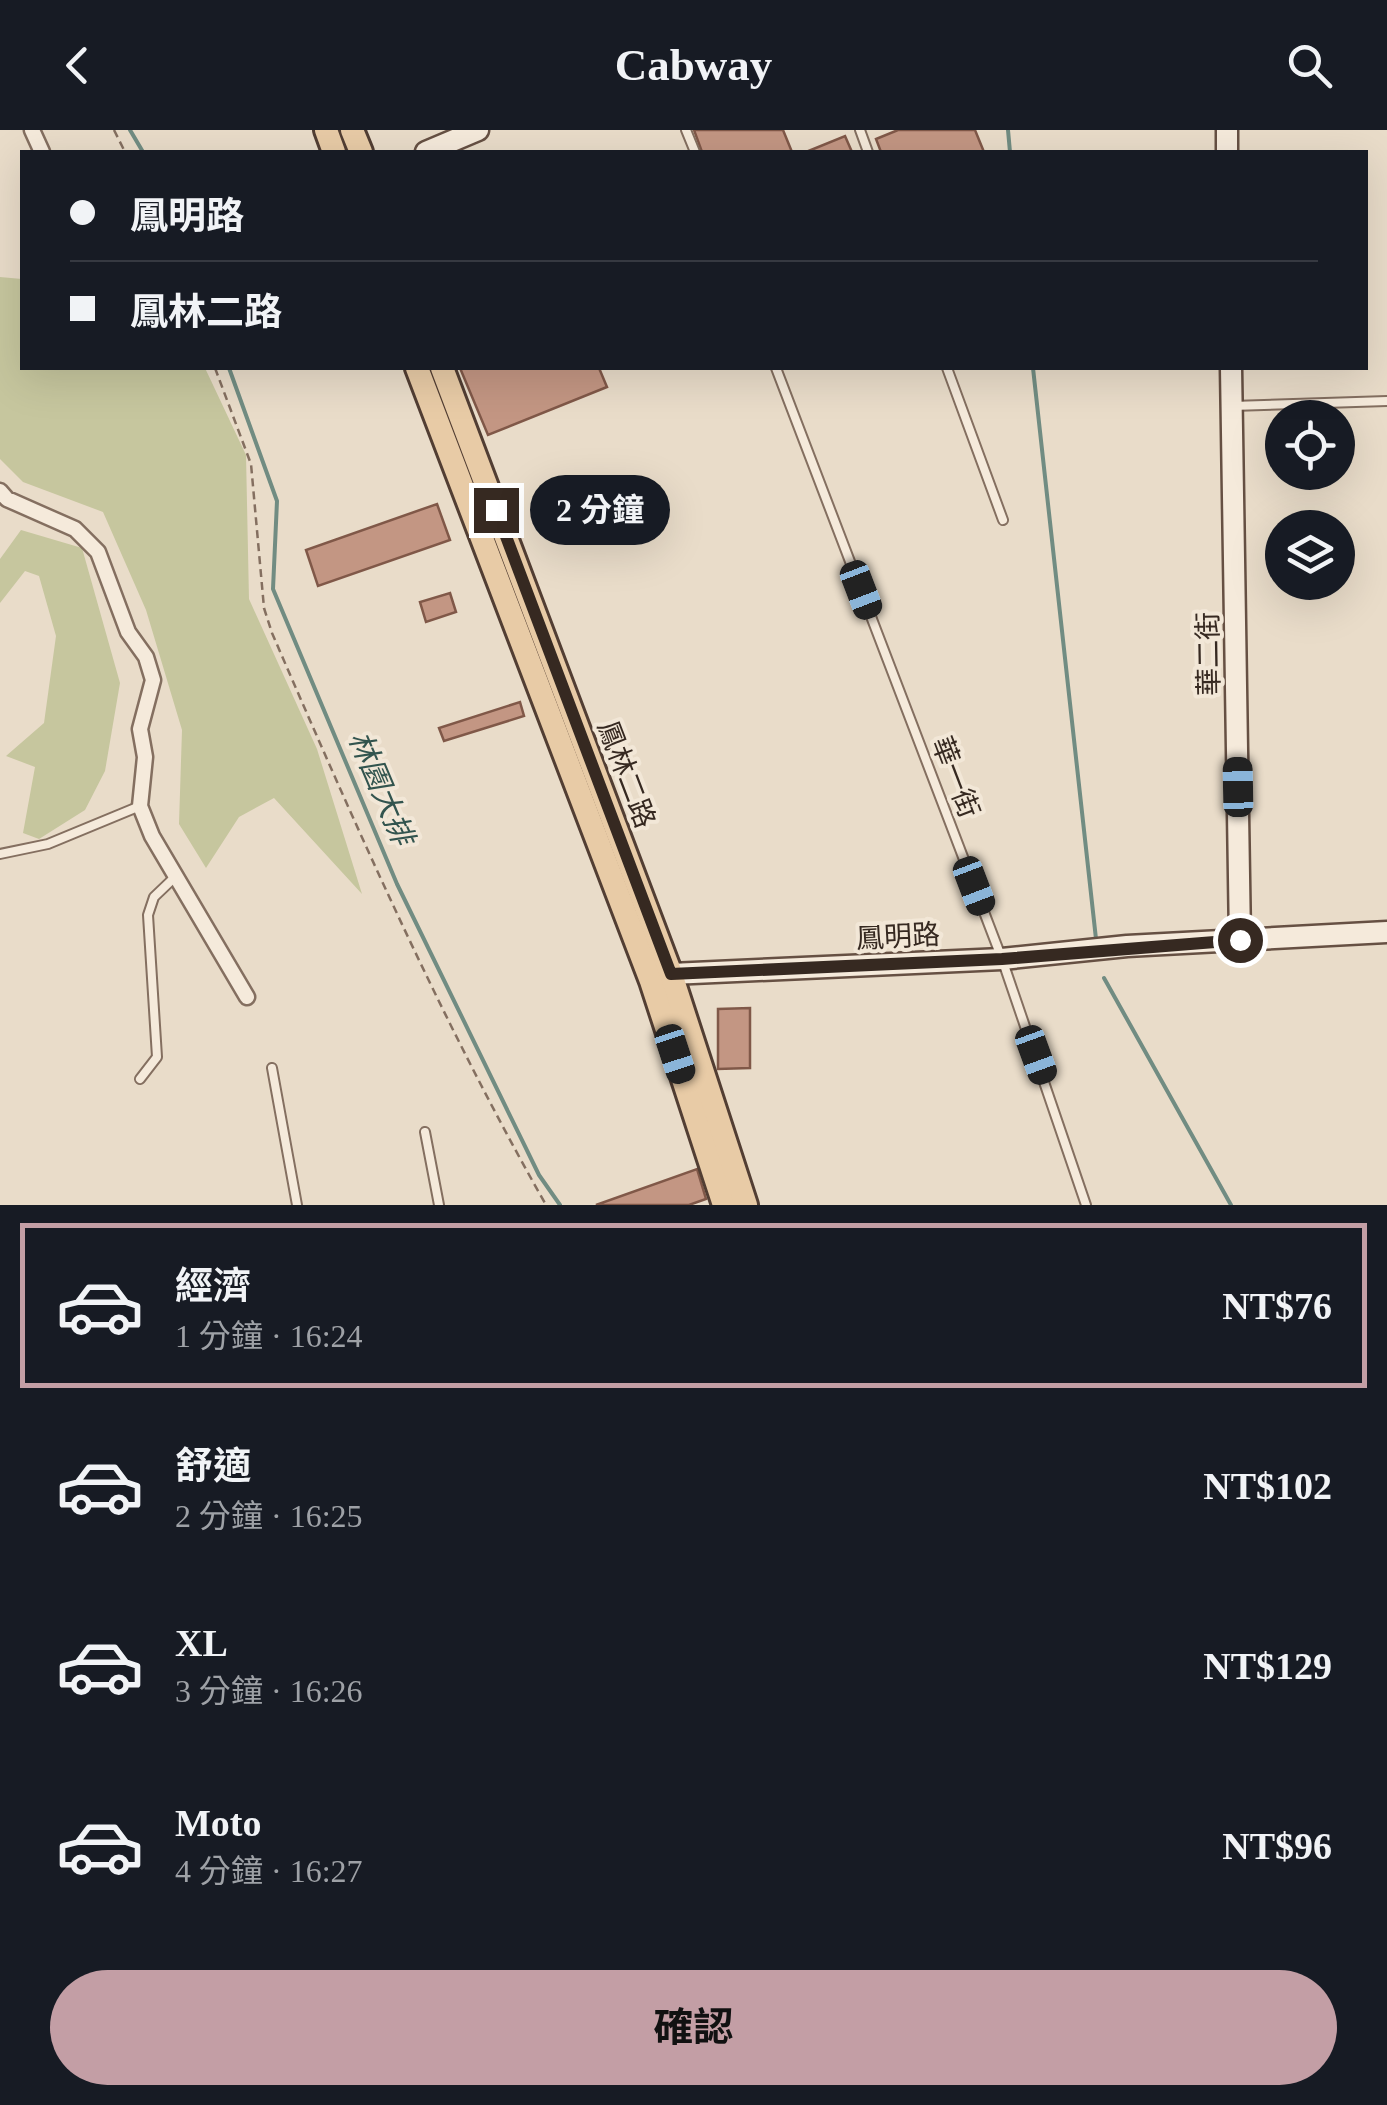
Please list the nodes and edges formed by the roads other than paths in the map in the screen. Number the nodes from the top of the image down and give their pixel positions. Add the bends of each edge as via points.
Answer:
1 (478, 130) edge
2 (431, 150) edge
3 (418, 370) edge
4 (443, 370) edge
5 (777, 370) edge
6 (948, 370) edge
7 (1231, 370) edge
8 (1387, 401) edge
9 (1232, 406) junction
10 (0, 490) edge
11 (1003, 520) dead end
12 (140, 806) junction
13 (0, 854) edge
14 (176, 876) junction
15 (1387, 932) edge
16 (1240, 940) junction
17 (1002, 959) junction
18 (661, 978) junction
19 (248, 998) dead end
20 (272, 1068) dead end
21 (140, 1079) dead end
22 (425, 1132) dead end
23 (728, 1201) edge
24 (298, 1205) edge
25 (439, 1205) edge
26 (1086, 1205) edge

1 - 2 street
3 - 18 main road, 鳳林二路
4 - 18 main road, 鳳林二路
5 - 17 lane, 華一街
6 - 11 lane
7 - 9 street, 華二街
8 - 9 lane
9 - 16 street, 華二街
10 - 12 street via 94,543 128,632 146,657 153,680 140,729
12 - 13 lane via 48,844
12 - 14 street
14 - 19 street
14 - 21 lane via 154,896 148,915 157,1057
15 - 16 street, 鳳明路
16 - 17 street, 鳳明路
17 - 18 street, 鳳明路
17 - 26 lane, 華一街
18 - 23 main road, 鳳林二路
20 - 24 lane
22 - 25 lane

